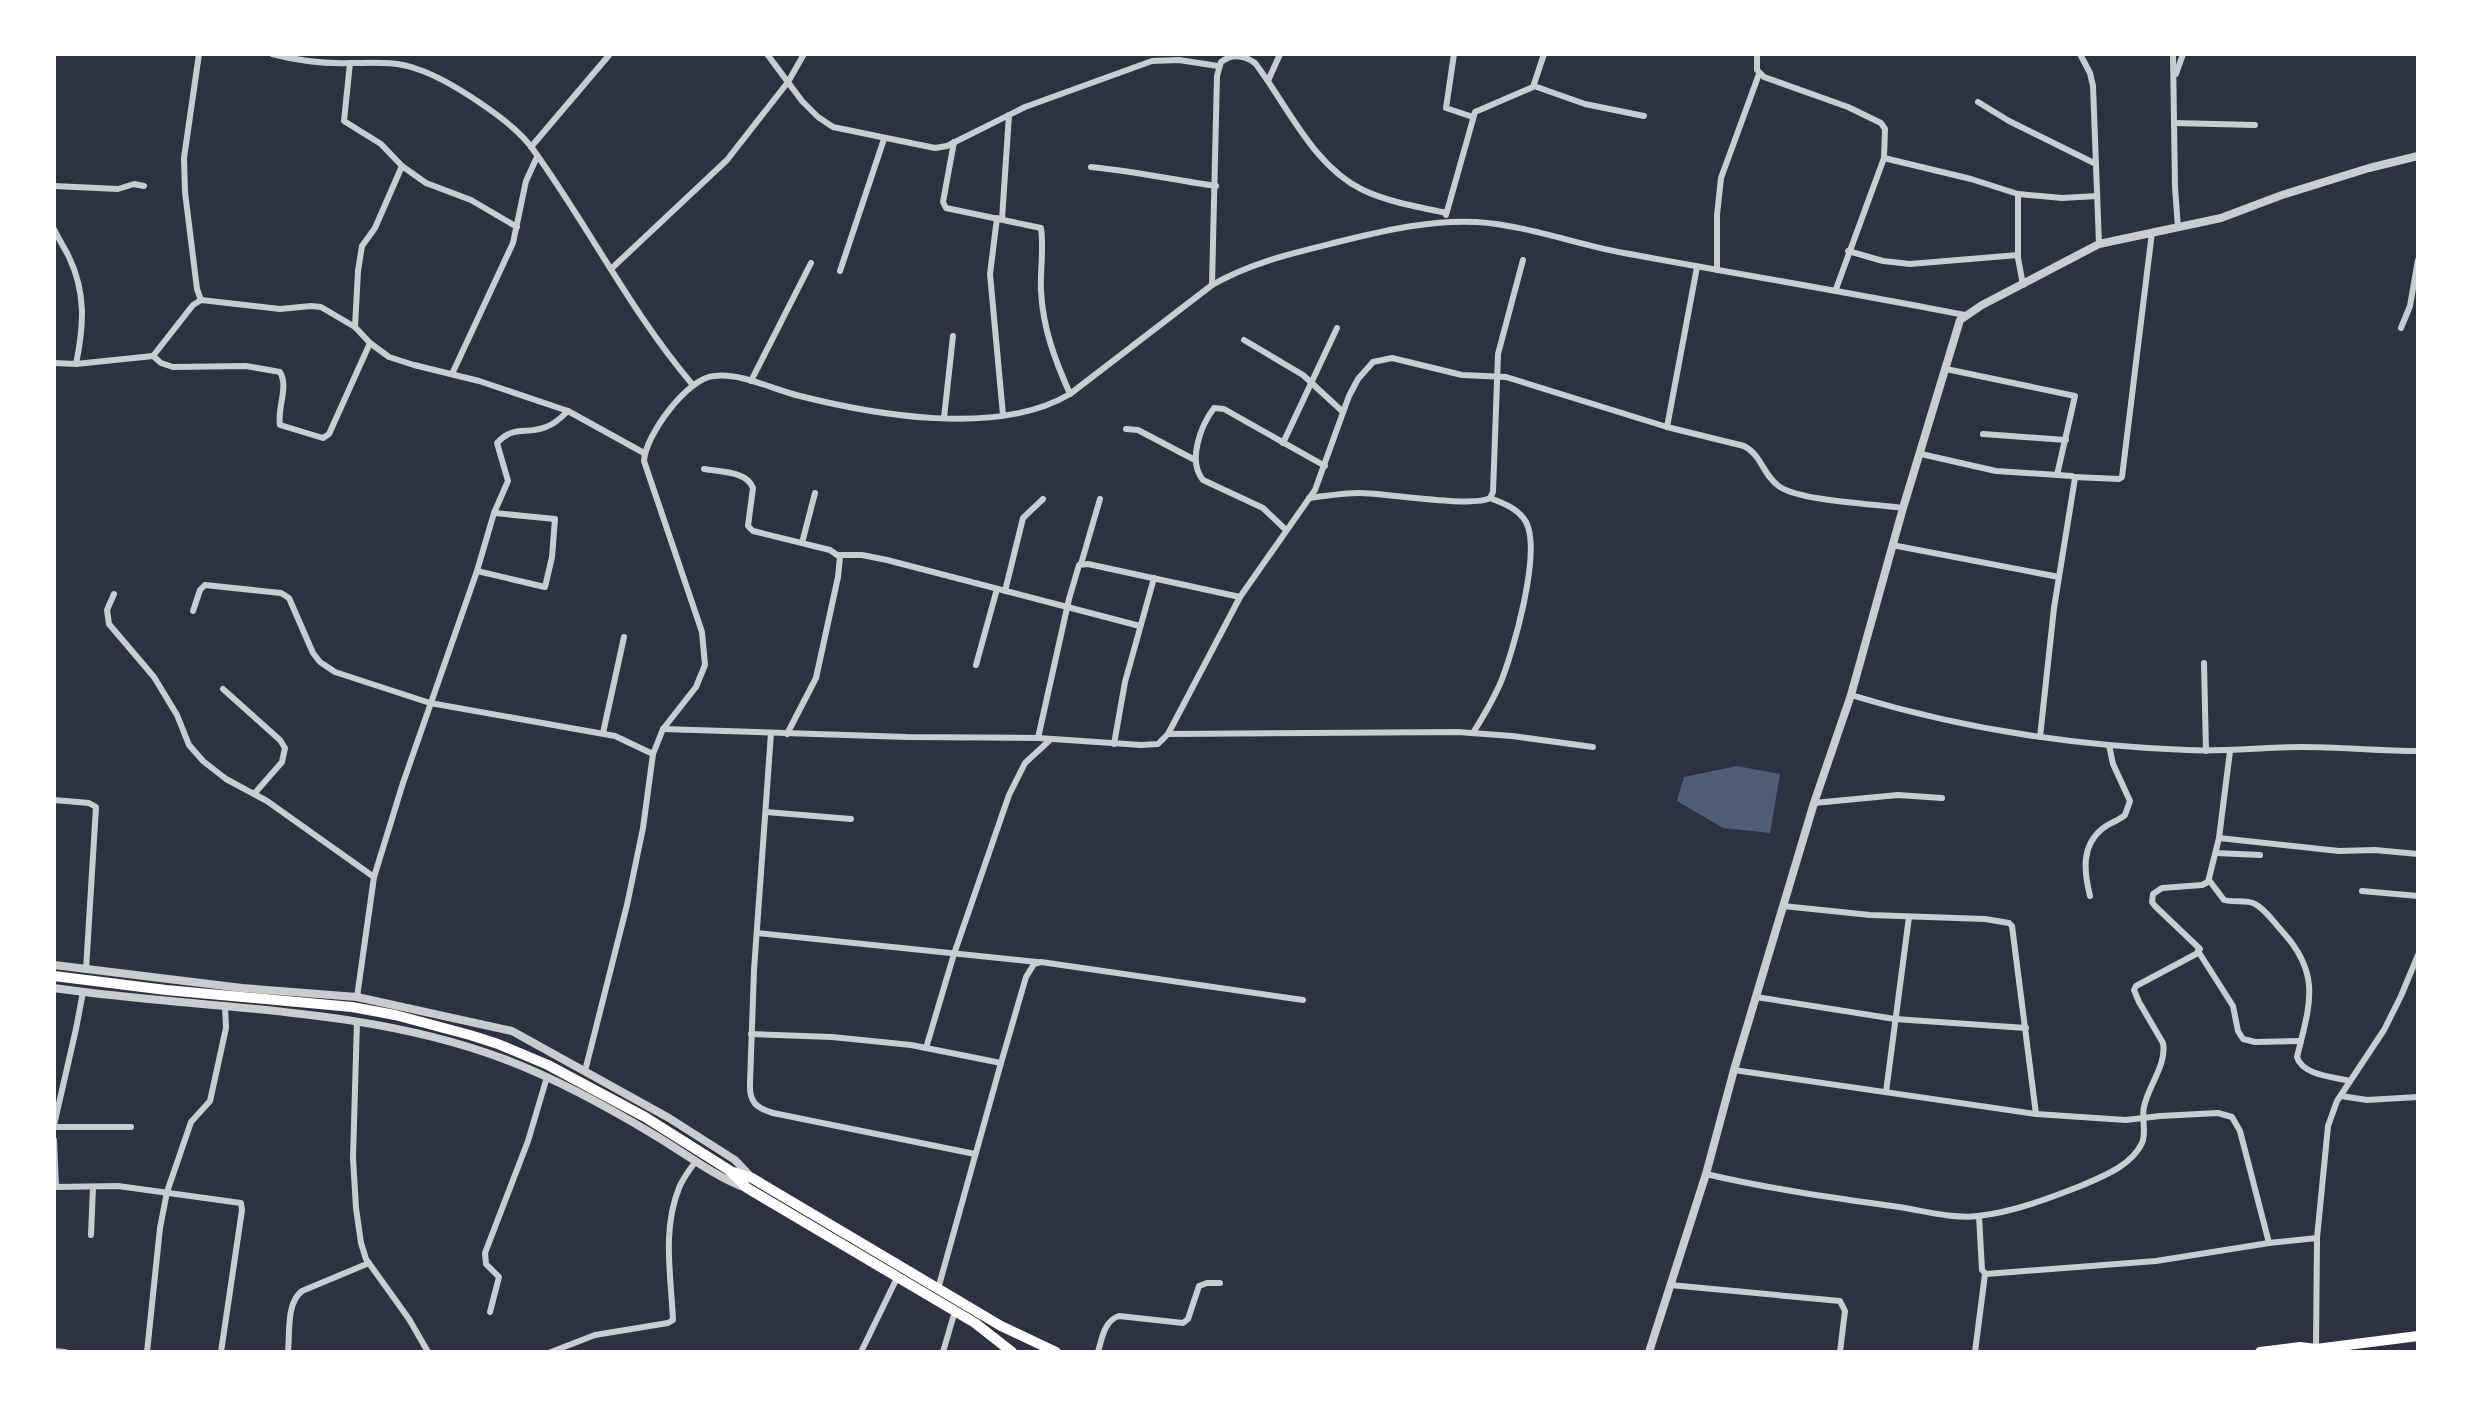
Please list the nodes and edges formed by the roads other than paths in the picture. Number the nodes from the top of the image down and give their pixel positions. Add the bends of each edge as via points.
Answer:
1 (199, 54) edge
2 (272, 54) edge
3 (328, 54) edge
4 (610, 54) edge
5 (767, 54) edge
6 (804, 54) edge
7 (1280, 54) edge
8 (1454, 54) edge
9 (1544, 54) edge
10 (1757, 54) edge
11 (2173, 54) edge
12 (2183, 54) edge
13 (2083, 56) edge
14 (328, 63) junction
15 (350, 63) junction
16 (1218, 66) junction
17 (1759, 74) junction
18 (2174, 77) junction
19 (1268, 81) junction
20 (788, 82) junction
21 (1534, 86) junction
22 (1978, 102) dead end
23 (1009, 115) junction
24 (1644, 116) dead end
25 (1473, 117) junction
26 (2174, 123) junction
27 (2255, 125) dead end
28 (884, 139) junction
29 (954, 142) junction
30 (531, 147) junction
31 (2418, 156) edge
32 (537, 157) junction
33 (1884, 158) junction
34 (2096, 164) junction
35 (402, 166) junction
36 (1091, 167) dead end
37 (54, 186) edge
38 (144, 186) dead end
39 (1216, 186) junction
40 (2018, 194) junction
41 (2097, 196) junction
42 (1446, 213) junction
43 (999, 218) junction
44 (1445, 222) junction
45 (517, 227) junction
46 (2178, 228) junction
47 (54, 229) edge
48 (2152, 232) junction
49 (2099, 244) junction
50 (1848, 251) junction
51 (2018, 255) junction
52 (1523, 260) dead end
53 (2418, 260) edge
54 (811, 263) dead end
55 (1697, 267) junction
56 (611, 269) junction
57 (1717, 270) junction
58 (840, 271) dead end
59 (1212, 285) junction
60 (2023, 285) junction
61 (1836, 289) junction
62 (201, 300) junction
63 (1965, 315) junction
64 (355, 327) junction
65 (1337, 328) dead end
66 (2401, 328) dead end
67 (953, 336) dead end
68 (1244, 340) dead end
69 (370, 343) junction
70 (153, 356) junction
71 (54, 363) edge
72 (76, 364) junction
73 (1946, 369) junction
74 (452, 374) junction
75 (1497, 376) junction
76 (751, 381) junction
77 (1311, 383) junction
78 (692, 384) junction
79 (1070, 394) junction
80 (568, 411) junction
81 (1343, 412) junction
82 (1003, 415) junction
83 (944, 418) junction
84 (1667, 427) junction
85 (1126, 429) dead end
86 (1983, 434) dead end
87 (2066, 440) junction
88 (1283, 443) junction
89 (644, 453) junction
90 (1921, 454) junction
91 (1195, 460) junction
92 (1325, 466) junction
93 (704, 469) dead end
94 (2057, 475) junction
95 (2074, 477) junction
96 (815, 493) dead end
97 (1309, 498) junction
98 (1490, 498) junction
99 (1043, 499) dead end
100 (1100, 499) dead end
101 (1903, 508) junction
102 (494, 513) junction
103 (1286, 530) junction
104 (802, 543) junction
105 (1892, 545) junction
106 (839, 555) junction
107 (1081, 564) junction
108 (477, 571) junction
109 (2059, 577) junction
110 (1154, 578) junction
111 (1001, 590) junction
112 (114, 594) dead end
113 (1240, 597) junction
114 (1067, 607) junction
115 (193, 611) dead end
116 (1140, 626) junction
117 (624, 637) dead end
118 (2204, 663) dead end
119 (976, 665) dead end
120 (223, 689) dead end
121 (1851, 695) junction
122 (430, 703) junction
123 (663, 729) junction
124 (603, 733) junction
125 (771, 733) junction
126 (1473, 733) junction
127 (787, 734) junction
128 (1168, 734) junction
129 (2040, 737) junction
130 (1038, 738) junction
131 (1051, 739) junction
132 (1114, 744) junction
133 (2109, 745) junction
134 (1593, 747) dead end
135 (2206, 751) junction
136 (2230, 751) junction
137 (2418, 751) edge
138 (653, 754) junction
139 (254, 794) junction
140 (1942, 798) dead end
141 (54, 800) edge
142 (1814, 803) junction
143 (766, 812) junction
144 (851, 819) dead end
145 (2219, 838) junction
146 (2216, 853) junction
147 (2418, 854) edge
148 (2260, 855) dead end
149 (374, 877) junction
150 (2209, 880) junction
151 (2362, 891) dead end
152 (2090, 896) dead end
153 (2418, 896) edge
154 (1783, 906) junction
155 (1909, 917) junction
156 (757, 933) junction
157 (2198, 951) junction
158 (954, 954) junction
159 (2418, 955) edge
160 (1037, 962) junction
161 (54, 965) edge
162 (86, 970) junction
163 (54, 976) edge
164 (54, 988) edge
165 (83, 992) junction
166 (357, 997) junction
167 (1756, 997) junction
168 (1303, 1000) dead end
169 (225, 1007) junction
170 (1895, 1019) junction
171 (357, 1021) junction
172 (494, 1027) junction
173 (2026, 1028) junction
174 (751, 1034) junction
175 (2301, 1041) junction
176 (926, 1048) junction
177 (487, 1054) junction
178 (1001, 1063) junction
179 (1734, 1070) junction
180 (585, 1071) junction
181 (547, 1077) junction
182 (2350, 1081) junction
183 (1886, 1092) junction
184 (2341, 1096) junction
185 (2418, 1097) edge
186 (2036, 1114) junction
187 (2142, 1118) junction
188 (54, 1126) edge
189 (131, 1127) dead end
190 (54, 1140) edge
191 (975, 1154) junction
192 (696, 1161) junction
193 (1706, 1174) junction
194 (749, 1183) junction
195 (55, 1187) edge
196 (93, 1187) junction
197 (167, 1192) junction
198 (1979, 1216) junction
199 (91, 1235) dead end
200 (2317, 1238) junction
201 (2269, 1243) junction
202 (369, 1263) junction
203 (1985, 1274) junction
204 (897, 1278) junction
205 (1220, 1283) dead end
206 (1670, 1285) junction
207 (938, 1289) junction
208 (955, 1311) junction
209 (490, 1312) dead end
210 (2418, 1336) edge
211 (54, 1351) edge
212 (2313, 1351) edge
213 (65, 1352) edge
214 (147, 1352) edge
215 (221, 1352) edge
216 (288, 1352) edge
217 (428, 1352) edge
218 (551, 1352) edge
219 (861, 1352) edge
220 (943, 1352) edge
221 (1012, 1352) edge
222 (1056, 1352) edge
223 (1098, 1352) edge
224 (1649, 1352) edge
225 (1840, 1352) edge
226 (1975, 1352) edge
227 (2260, 1352) edge

1 - 62 street via 184,174
2 - 14 street
3 - 14 street
4 - 30 street
5 - 20 street
6 - 20 street
7 - 19 street
8 - 25 street via 1446,108
9 - 21 street
10 - 17 street
11 - 18 street
12 - 18 street
13 - 34 street via 2093,86
14 - 15 street
15 - 30 street via 402,64 433,75 504,122
15 - 35 street via 343,119 381,144
16 - 19 street via 1231,57 1248,57
16 - 23 street via 1152,61
16 - 39 street
17 - 33 street via 1881,123 1887,133
17 - 57 street via 1721,178
18 - 26 street
19 - 42 street via 1339,175 1365,191
20 - 28 street via 833,127
20 - 56 street via 722,166
21 - 24 street
21 - 25 street via 1479,109
22 - 34 street
23 - 29 street
23 - 43 street
25 - 42 street
26 - 27 street
26 - 46 street
28 - 29 street via 927,148
28 - 58 street
29 - 43 street via 944,205
30 - 32 street
31 - 46 street
32 - 45 street
32 - 56 street
33 - 40 street
33 - 50 street
34 - 41 street
35 - 45 street
35 - 64 street via 362,246
36 - 39 street
37 - 38 street
39 - 59 street
40 - 41 street
40 - 51 street
41 - 49 street
42 - 44 street
43 - 79 street via 1042,231 1044,324
43 - 82 street via 990,274
44 - 55 street via 1501,225
44 - 59 street via 1312,248 1250,266
45 - 74 street
46 - 48 street
47 - 72 street via 80,283 82,334
48 - 49 street
48 - 95 street via 2122,475
49 - 60 street
50 - 51 street via 1910,264
50 - 61 street
51 - 60 street
52 - 75 street via 1499,348
53 - 66 street
54 - 76 street
55 - 57 street
55 - 84 street
56 - 78 street via 664,352
57 - 61 street
59 - 79 street
60 - 63 street
61 - 63 street
62 - 64 street via 280,309 317,307
62 - 70 street
63 - 73 street via 1957,325
64 - 69 street
65 - 77 street
67 - 83 street
68 - 77 street
69 - 70 street via 323,438 280,425 280,372 246,366 167,366
69 - 74 street via 396,360
70 - 72 street
71 - 72 street
73 - 87 street via 2075,396
73 - 90 street
74 - 80 street
75 - 81 street via 1462,375 1382,359 1366,368
75 - 84 street
75 - 98 street
76 - 78 street via 714,376
76 - 83 street via 823,402
77 - 81 street
77 - 88 street
78 - 89 street via 655,430
79 - 82 street via 1053,404
80 - 89 street
80 - 102 street via 550,426 514,431 497,443 508,481
81 - 92 street
82 - 83 street
84 - 101 street via 1754,452 1770,478 1788,491
85 - 91 street via 1138,430
86 - 87 street
87 - 94 street
88 - 91 street via 1214,408
88 - 92 street
89 - 123 street via 706,654 696,687
90 - 94 street via 1996,471
90 - 101 street
91 - 103 street via 1203,480 1263,508
92 - 97 street
93 - 104 street via 752,482 750,529
94 - 95 street
95 - 109 street
96 - 104 street
97 - 98 street via 1354,493
97 - 103 street
98 - 126 street via 1521,515 1530,551 1524,602 1502,680
99 - 111 street via 1023,518
100 - 107 street
101 - 105 street
102 - 108 street
102 - 108 street via 555,519 545,587
103 - 113 street
104 - 106 street
105 - 109 street
105 - 121 street
106 - 111 street via 887,560
106 - 127 street via 822,657
107 - 110 street
107 - 114 street
108 - 122 street
109 - 129 street
110 - 113 street
110 - 116 street
111 - 114 street
111 - 119 street
112 - 139 street via 107,610 109,624 154,677 189,745 215,771
113 - 128 street
114 - 116 street
114 - 130 street
115 - 122 street via 205,585 281,593 289,598 313,653 326,667
116 - 132 street
117 - 124 street
118 - 135 street
120 - 139 street via 285,748 282,762
121 - 129 street
121 - 142 street
122 - 124 street
122 - 149 street
123 - 125 street
123 - 138 street
124 - 138 street
125 - 127 street
125 - 143 street
126 - 128 street
126 - 134 street
127 - 130 street
128 - 132 street via 1158,744
129 - 133 street
130 - 131 street
131 - 132 street
131 - 158 street via 1025,763 1009,795
133 - 135 street
133 - 152 street via 2130,801 2125,815 2100,830 2087,851
135 - 136 street
136 - 137 street
136 - 145 street
138 - 180 street via 627,905
139 - 149 street
140 - 142 street via 1898,795
141 - 162 street via 96,807
142 - 154 street
143 - 144 street
143 - 156 street
145 - 146 street
145 - 147 street
146 - 148 street
146 - 150 street
149 - 166 street
150 - 157 street via 2159,888 2152,897 2155,906 2199,946
150 - 175 street via 2224,900 2248,902 2263,910 2303,956 2309,999
151 - 153 street
154 - 155 street
154 - 167 street
155 - 170 street
155 - 173 street via 2009,923
156 - 158 street
156 - 174 street
157 - 175 street via 2233,1006 2243,1039
157 - 187 street via 2134,990 2164,1047
158 - 160 street
158 - 176 street
159 - 182 street via 2379,1039
160 - 168 street
160 - 178 street via 1026,977
161 - 162 street
162 - 166 street
163 - 194 main road via 352,1007 470,1035 548,1065 645,1117
164 - 165 street
165 - 169 street
165 - 188 street
166 - 172 street
167 - 170 street
167 - 179 street
169 - 171 street
169 - 197 street via 226,1028 210,1101 191,1122
170 - 173 street
170 - 183 street
171 - 177 street
171 - 202 street via 356,1208
172 - 177 street
172 - 180 street via 512,1031
173 - 186 street
174 - 176 street
174 - 191 street via 750,1091 759,1109
175 - 182 street via 2300,1065
176 - 178 street
177 - 181 street
178 - 191 street
179 - 183 street
179 - 193 street
180 - 194 street via 735,1160
181 - 192 street
181 - 209 street via 485,1253 485,1262 499,1277
182 - 184 street
183 - 186 street
184 - 185 street
184 - 200 street via 2328,1126
186 - 187 street
187 - 198 street via 2140,1146 2109,1174 2053,1197
187 - 201 street via 2218,1113 2232,1117
188 - 189 street
190 - 195 street
191 - 207 street
192 - 194 street via 725,1180
192 - 218 street via 679,1189 670,1233 671,1322 595,1335
193 - 198 street via 1796,1193
193 - 206 street
194 - 204 main road
194 - 207 main road
195 - 196 street
196 - 197 street
196 - 199 street
197 - 214 street
197 - 215 street via 241,1206
198 - 203 street
200 - 201 street
200 - 212 street
201 - 203 street via 2156,1261
202 - 216 street via 295,1296
202 - 217 street
203 - 226 street
204 - 208 main road
204 - 219 street
205 - 223 street via 1199,1286 1183,1323 1114,1318
206 - 224 street
206 - 225 street via 1840,1301 1845,1311
207 - 222 main road
208 - 220 street
208 - 221 main road
210 - 212 main road
211 - 213 street
212 - 227 main road via 2300,1347

